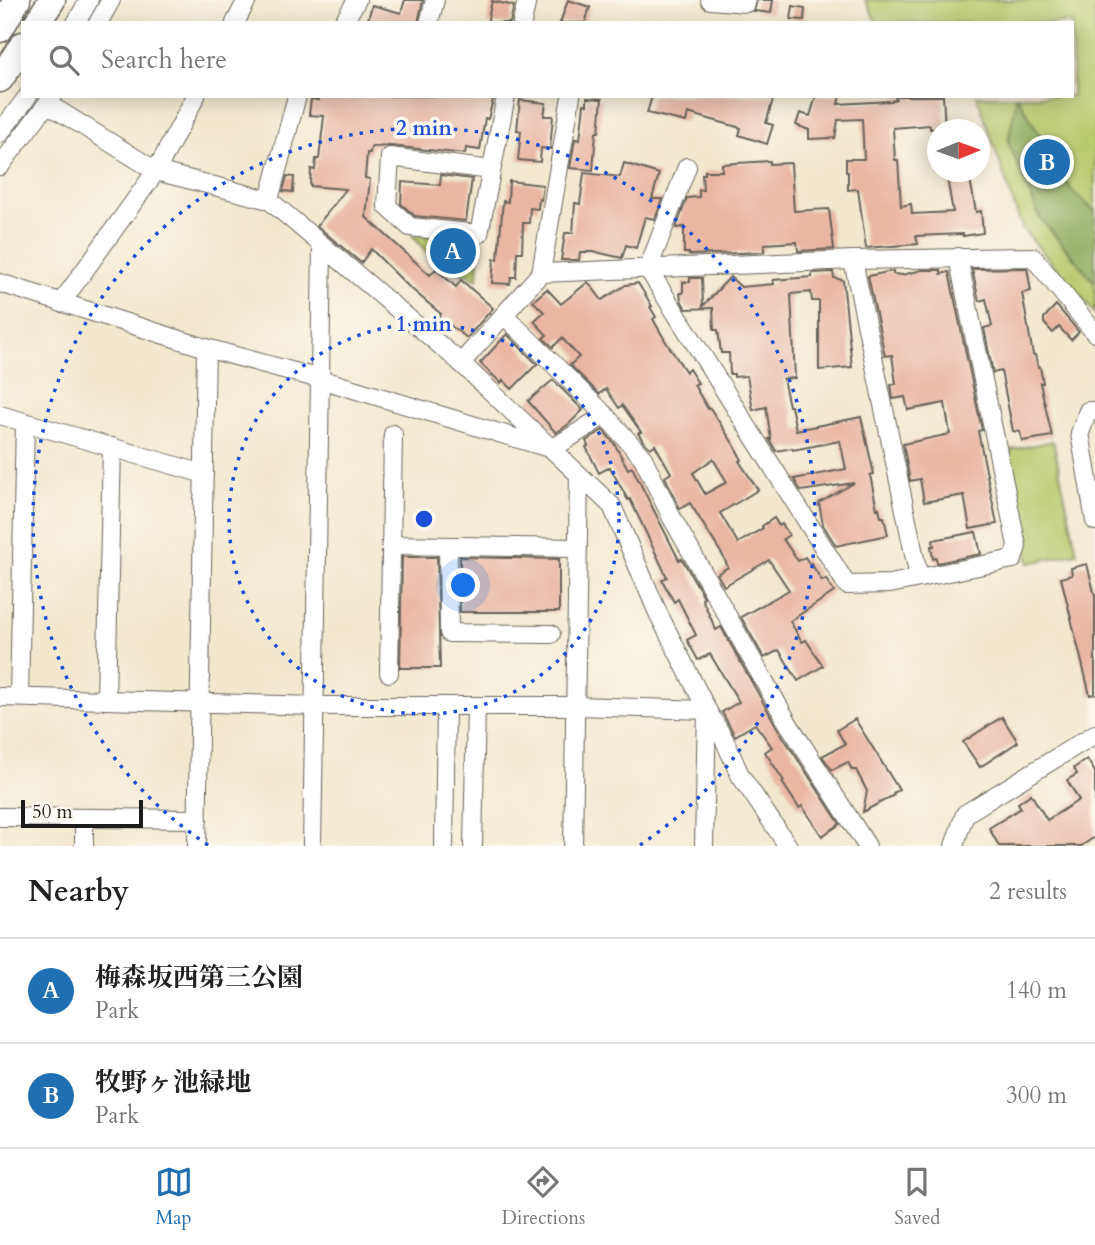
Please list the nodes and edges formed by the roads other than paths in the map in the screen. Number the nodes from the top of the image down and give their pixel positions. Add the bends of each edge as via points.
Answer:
1 (17, 0) edge
2 (51, 0) edge
3 (89, 0) edge
4 (111, 0) edge
5 (247, 0) edge
6 (357, 0) edge
7 (435, 0) edge
8 (527, 0) edge
9 (710, 0) edge
10 (746, 3) dead end
11 (38, 21) edge
12 (77, 21) edge
13 (99, 21) edge
14 (236, 21) edge
15 (344, 21) edge
16 (430, 21) edge
17 (522, 21) edge
18 (0, 29) edge
19 (21, 48) edge
20 (0, 79) edge
21 (26, 98) edge
22 (195, 98) edge
23 (296, 98) edge
24 (506, 98) edge
25 (571, 98) edge
26 (50, 100) edge
27 (0, 133) edge
28 (0, 166) edge
29 (687, 167) dead end
30 (491, 170) junction
31 (156, 171) junction
32 (269, 200) junction
33 (323, 245) junction
34 (958, 257) junction
35 (853, 260) junction
36 (648, 269) junction
37 (541, 273) junction
38 (0, 283) edge
39 (61, 303) junction
40 (504, 315) junction
41 (1095, 333) edge
42 (206, 348) junction
43 (461, 363) junction
44 (320, 379) junction
45 (1095, 411) edge
46 (0, 415) edge
47 (605, 415) junction
48 (25, 422) junction
49 (393, 434) dead end
50 (112, 447) junction
51 (552, 449) junction
52 (204, 474) junction
53 (579, 475) junction
54 (1095, 521) edge
55 (391, 545) junction
56 (448, 546) junction
57 (577, 548) junction
58 (919, 578) junction
59 (551, 634) dead end
60 (388, 673) dead end
61 (0, 697) edge
62 (19, 697) junction
63 (106, 700) junction
64 (200, 702) junction
65 (316, 706) junction
66 (446, 706) junction
67 (476, 706) junction
68 (576, 706) junction
69 (707, 710) junction
70 (1095, 734) edge
71 (0, 817) edge
72 (84, 818) junction
73 (198, 819) junction
74 (83, 846) edge
75 (197, 846) edge
76 (312, 846) edge
77 (444, 846) edge
78 (473, 846) edge
79 (573, 846) edge
80 (704, 846) edge
81 (788, 846) edge
82 (867, 846) edge
83 (954, 846) edge

1 - 18 highway
2 - 11 highway
3 - 12 street
4 - 13 street
5 - 14 street
6 - 15 street
7 - 16 street
8 - 17 street
9 - 10 street
19 - 20 highway
21 - 27 street
22 - 31 street
23 - 32 street
24 - 30 street
25 - 37 street
26 - 28 street
26 - 31 street
29 - 36 street
30 - 30 street via 479,234 410,227 387,206 390,157
31 - 32 street
31 - 39 street
32 - 33 street
33 - 43 street
33 - 44 street
34 - 35 street
34 - 41 street via 1033,257
34 - 58 street via 1017,546 1013,559
35 - 36 street
35 - 58 street
36 - 37 street
36 - 58 street via 847,585
37 - 40 street
38 - 39 street
39 - 42 street
40 - 43 street
40 - 47 street
42 - 44 street
42 - 52 street
43 - 51 street
44 - 51 street
44 - 65 street
45 - 54 street via 1088,411 1080,433
46 - 48 street
47 - 51 street
47 - 82 street via 643,458 671,518 788,723
48 - 50 street
48 - 62 street
49 - 55 street
50 - 52 street
50 - 63 street
51 - 53 street
52 - 64 street
53 - 57 street
53 - 69 street via 612,506
55 - 56 street
55 - 60 street
56 - 57 street
56 - 59 street via 449,633
57 - 68 street
61 - 62 street
62 - 63 street
63 - 64 street
64 - 65 street
64 - 73 street
65 - 66 street
65 - 76 street
66 - 67 street
66 - 77 street
67 - 68 street
67 - 78 street
68 - 69 street
68 - 79 street
69 - 80 street
69 - 81 street via 740,775
70 - 83 street via 965,814
71 - 72 street
72 - 73 street
72 - 74 street
73 - 75 street

